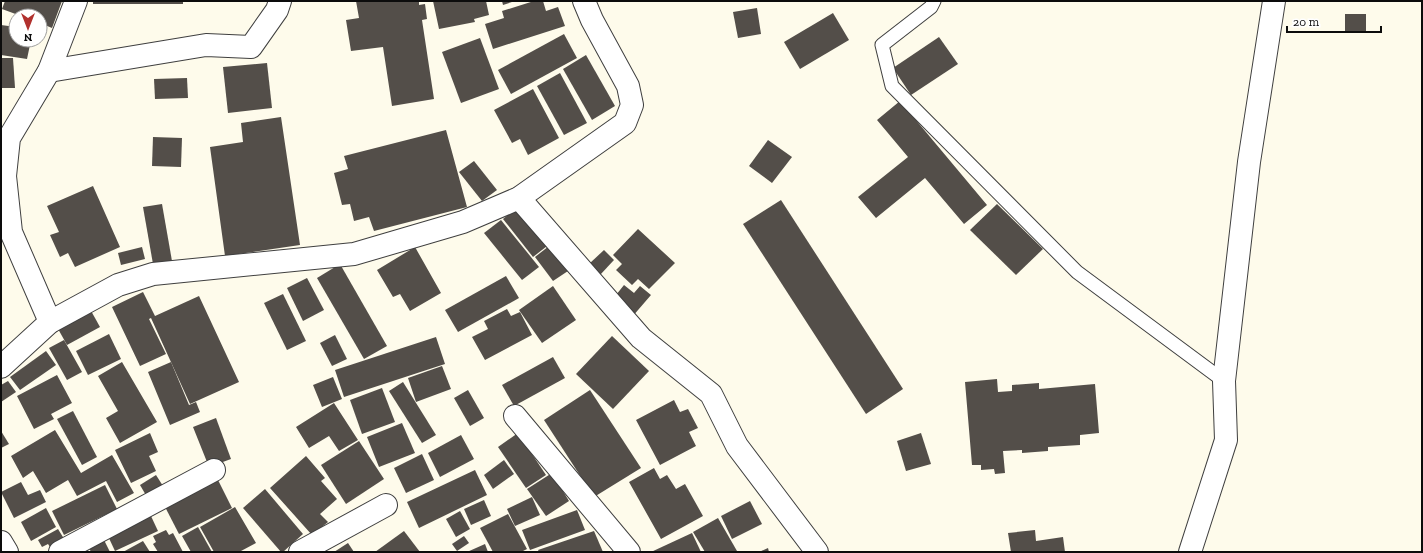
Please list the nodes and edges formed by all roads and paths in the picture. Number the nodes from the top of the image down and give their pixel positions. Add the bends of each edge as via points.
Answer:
1 (76, 1) edge
2 (280, 1) edge
3 (584, 1) edge
4 (934, 1) edge
5 (1274, 1) edge
6 (49, 70) junction
7 (519, 198) junction
8 (50, 322) junction
9 (1, 367) edge
10 (1224, 382) junction
11 (515, 416) dead end
12 (214, 470) dead end
13 (386, 505) dead end
14 (1, 542) edge
15 (7, 552) edge
16 (60, 552) edge
17 (300, 552) edge
18 (629, 552) edge
19 (817, 552) edge
20 (1190, 552) edge

1 - 6 street
2 - 6 street via 277,10 251,47 206,45
3 - 7 street via 628,86 632,105 625,122
4 - 10 lane via 882,45 892,86 1077,272
5 - 10 street via 1249,162
6 - 8 street via 9,138 5,176 11,232
7 - 8 street via 463,222 354,254 153,274 118,285
7 - 19 street via 641,338 711,394 737,446
8 - 9 street
10 - 20 street via 1226,440
11 - 18 street
12 - 16 street
13 - 17 street
14 - 15 street

